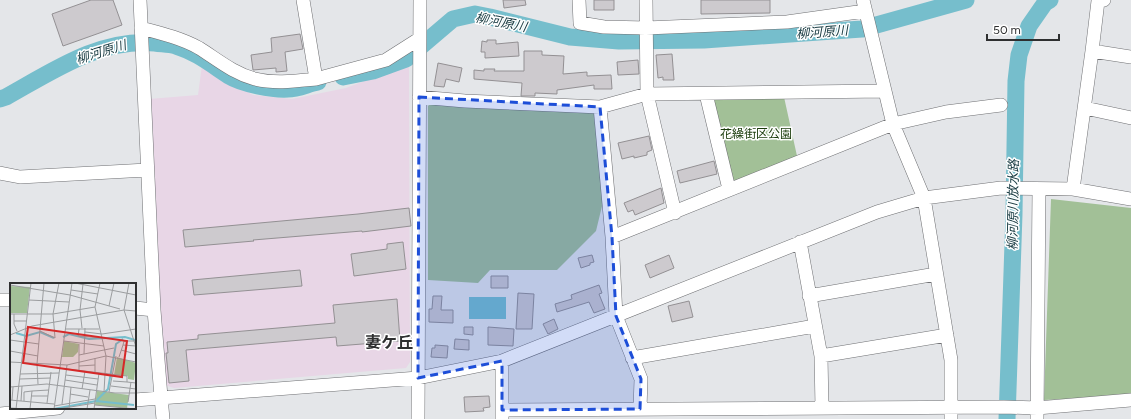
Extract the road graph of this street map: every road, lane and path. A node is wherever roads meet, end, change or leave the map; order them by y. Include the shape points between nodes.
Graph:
1 (140, 0) edge
2 (303, 0) edge
3 (420, 0) edge
4 (579, 0) edge
5 (646, 0) edge
6 (1104, 0) edge
7 (865, 9) edge
8 (646, 30) junction
9 (141, 32) junction
10 (419, 39) junction
11 (1092, 51) junction
12 (1131, 57) edge
13 (316, 79) junction
14 (885, 91) junction
15 (647, 94) junction
16 (706, 94) junction
17 (419, 97) junction
18 (1001, 105) dead end
19 (600, 107) junction
20 (1085, 108) junction
21 (1131, 118) edge
22 (893, 124) junction
23 (148, 170) junction
24 (0, 173) edge
25 (728, 189) junction
26 (1039, 189) junction
27 (1073, 189) junction
28 (924, 198) junction
29 (1131, 199) edge
30 (675, 212) junction
31 (612, 237) junction
32 (800, 242) junction
33 (936, 274) junction
34 (809, 296) junction
35 (136, 308) edge
36 (154, 310) junction
37 (616, 316) junction
38 (815, 326) junction
39 (947, 335) junction
40 (822, 356) junction
41 (632, 358) junction
42 (502, 361) junction
43 (418, 378) junction
44 (161, 397) junction
45 (136, 400) edge
46 (1131, 400) edge
47 (822, 408) junction
48 (48, 409) edge
49 (640, 409) junction
50 (1035, 412) edge
51 (870, 413) edge
52 (951, 413) edge
53 (0, 414) edge
54 (502, 414) edge
55 (706, 414) edge
56 (164, 419) edge
57 (418, 419) edge

1 - 9 street
2 - 13 street
3 - 10 street
4 - 8 street via 580,23
5 - 8 street
6 - 11 street via 1098,1
7 - 8 street via 787,22
7 - 14 street
8 - 15 street
9 - 13 street via 168,35 197,47 235,72 256,79 276,82
9 - 23 street
10 - 13 street via 386,60
10 - 17 street
11 - 12 street
11 - 20 street
14 - 16 street
14 - 22 street
15 - 16 street
15 - 19 street
15 - 30 street
16 - 25 street
17 - 19 street
17 - 43 street
18 - 22 street via 946,112
19 - 31 street
20 - 21 street
20 - 27 street
22 - 25 street
22 - 28 street
23 - 24 street via 20,177
23 - 36 street
25 - 30 street
26 - 27 street
26 - 28 street via 1001,188
26 - 50 street
27 - 29 street
28 - 32 street via 877,212
28 - 33 street
30 - 31 street
31 - 37 street
32 - 34 street
32 - 37 street
33 - 34 street
33 - 39 street
34 - 38 street
35 - 36 street
36 - 44 street
37 - 41 street
37 - 42 street
38 - 40 street
38 - 41 street
39 - 40 street
39 - 52 street via 952,360
40 - 47 street
41 - 49 street via 642,379
42 - 43 street
42 - 54 street
43 - 44 street
43 - 57 street
44 - 45 street
44 - 56 street
46 - 50 street
47 - 51 street
47 - 55 street
48 - 53 street
49 - 54 street
49 - 55 street
50 - 52 street via 1004,407
51 - 52 street

